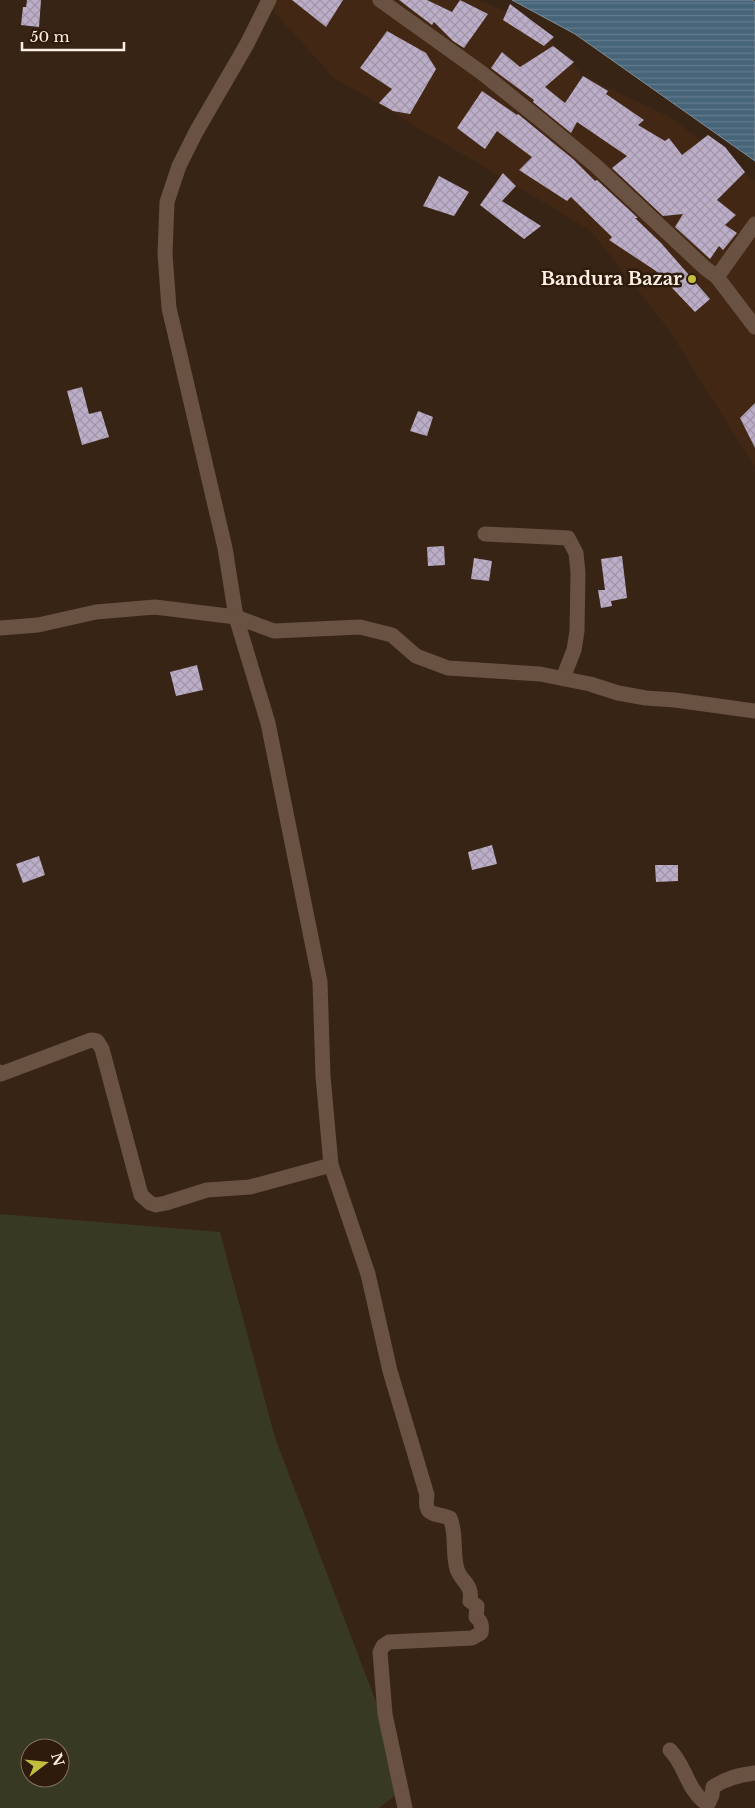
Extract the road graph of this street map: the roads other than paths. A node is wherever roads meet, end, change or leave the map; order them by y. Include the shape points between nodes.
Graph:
1 (268, 0) edge
2 (380, 0) edge
3 (755, 224) edge
4 (717, 277) junction
5 (755, 326) edge
6 (485, 534) dead end
7 (236, 617) junction
8 (0, 628) edge
9 (563, 678) junction
10 (755, 711) edge
11 (0, 1072) edge
12 (331, 1165) junction
13 (670, 1750) dead end
14 (755, 1774) edge
15 (404, 1808) edge

1 - 7 street via 247,44 196,132 179,166 167,202 165,254 169,308 225,548
2 - 4 street via 482,73 542,121
3 - 4 street
4 - 5 street
6 - 9 street via 568,538 576,553 578,572 577,631 574,650
7 - 8 street via 155,607 96,612 38,625
7 - 9 street via 274,631 360,627 392,635 416,656 448,668
7 - 12 street via 268,723 320,982 323,1076
9 - 10 street via 646,698
11 - 12 street via 2,1074 91,1040 97,1041 102,1049 141,1196 156,1205 207,1190 250,1187
12 - 15 street via 368,1274 390,1371 427,1495 425,1507 433,1514 450,1518 454,1560 459,1576 467,1583 470,1601 477,1606 476,1617 482,1626 481,1633 472,1638 389,1642 380,1652 385,1714
13 - 14 street via 678,1758 690,1788 703,1801 709,1802 713,1787 719,1783 734,1776

